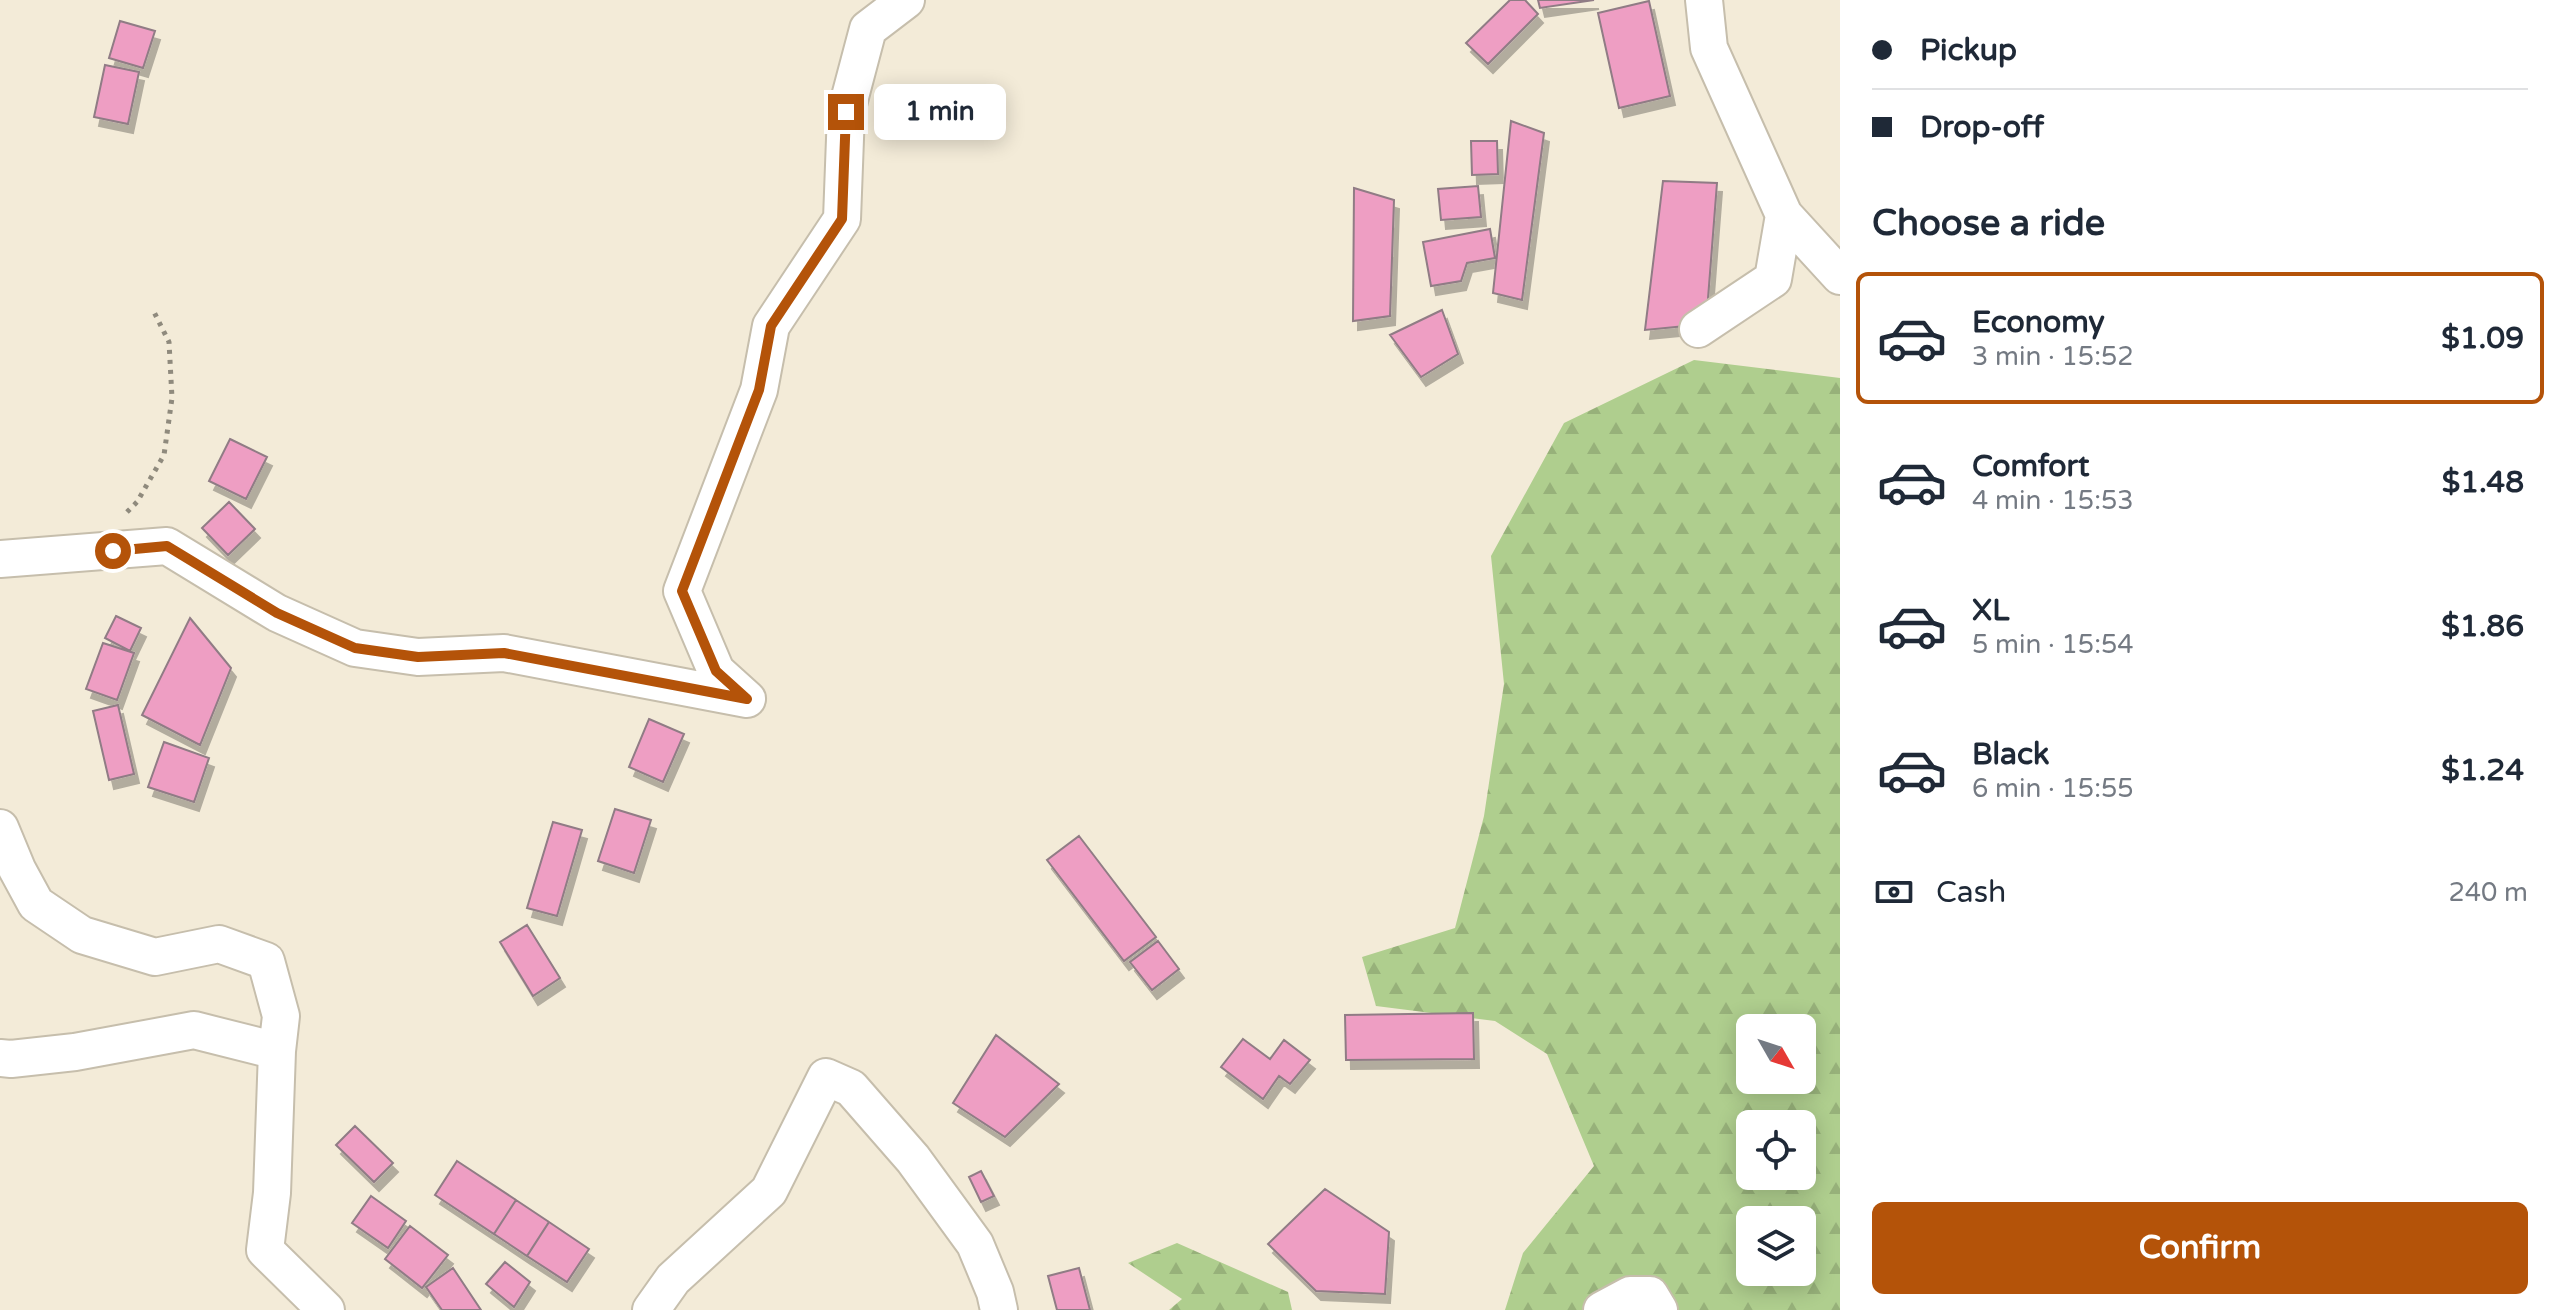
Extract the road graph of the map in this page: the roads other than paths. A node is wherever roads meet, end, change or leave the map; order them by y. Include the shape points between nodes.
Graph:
1 (906, 0) edge
2 (1704, 0) edge
3 (1784, 215) junction
4 (1840, 276) edge
5 (1698, 329) dead end
6 (0, 559) edge
7 (0, 828) edge
8 (277, 1051) junction
9 (0, 1058) edge
10 (326, 1310) edge
11 (651, 1310) edge
12 (999, 1310) edge
13 (1602, 1310) edge
14 (1659, 1310) edge

1 - 6 street via 868,29 846,112 842,219 771,326 759,390 682,591 716,671 747,699 504,653 418,657 355,648 277,613 167,546
2 - 3 street via 1709,48
3 - 4 street
3 - 5 street via 1773,279
7 - 8 street via 36,904 82,935 155,957 219,944 266,961 281,1016
8 - 9 street via 194,1030 75,1052
8 - 10 street via 265,1250
11 - 12 street via 673,1279 769,1191 826,1077 851,1088 913,1159 975,1244
13 - 14 street via 1630,1295 1650,1295

